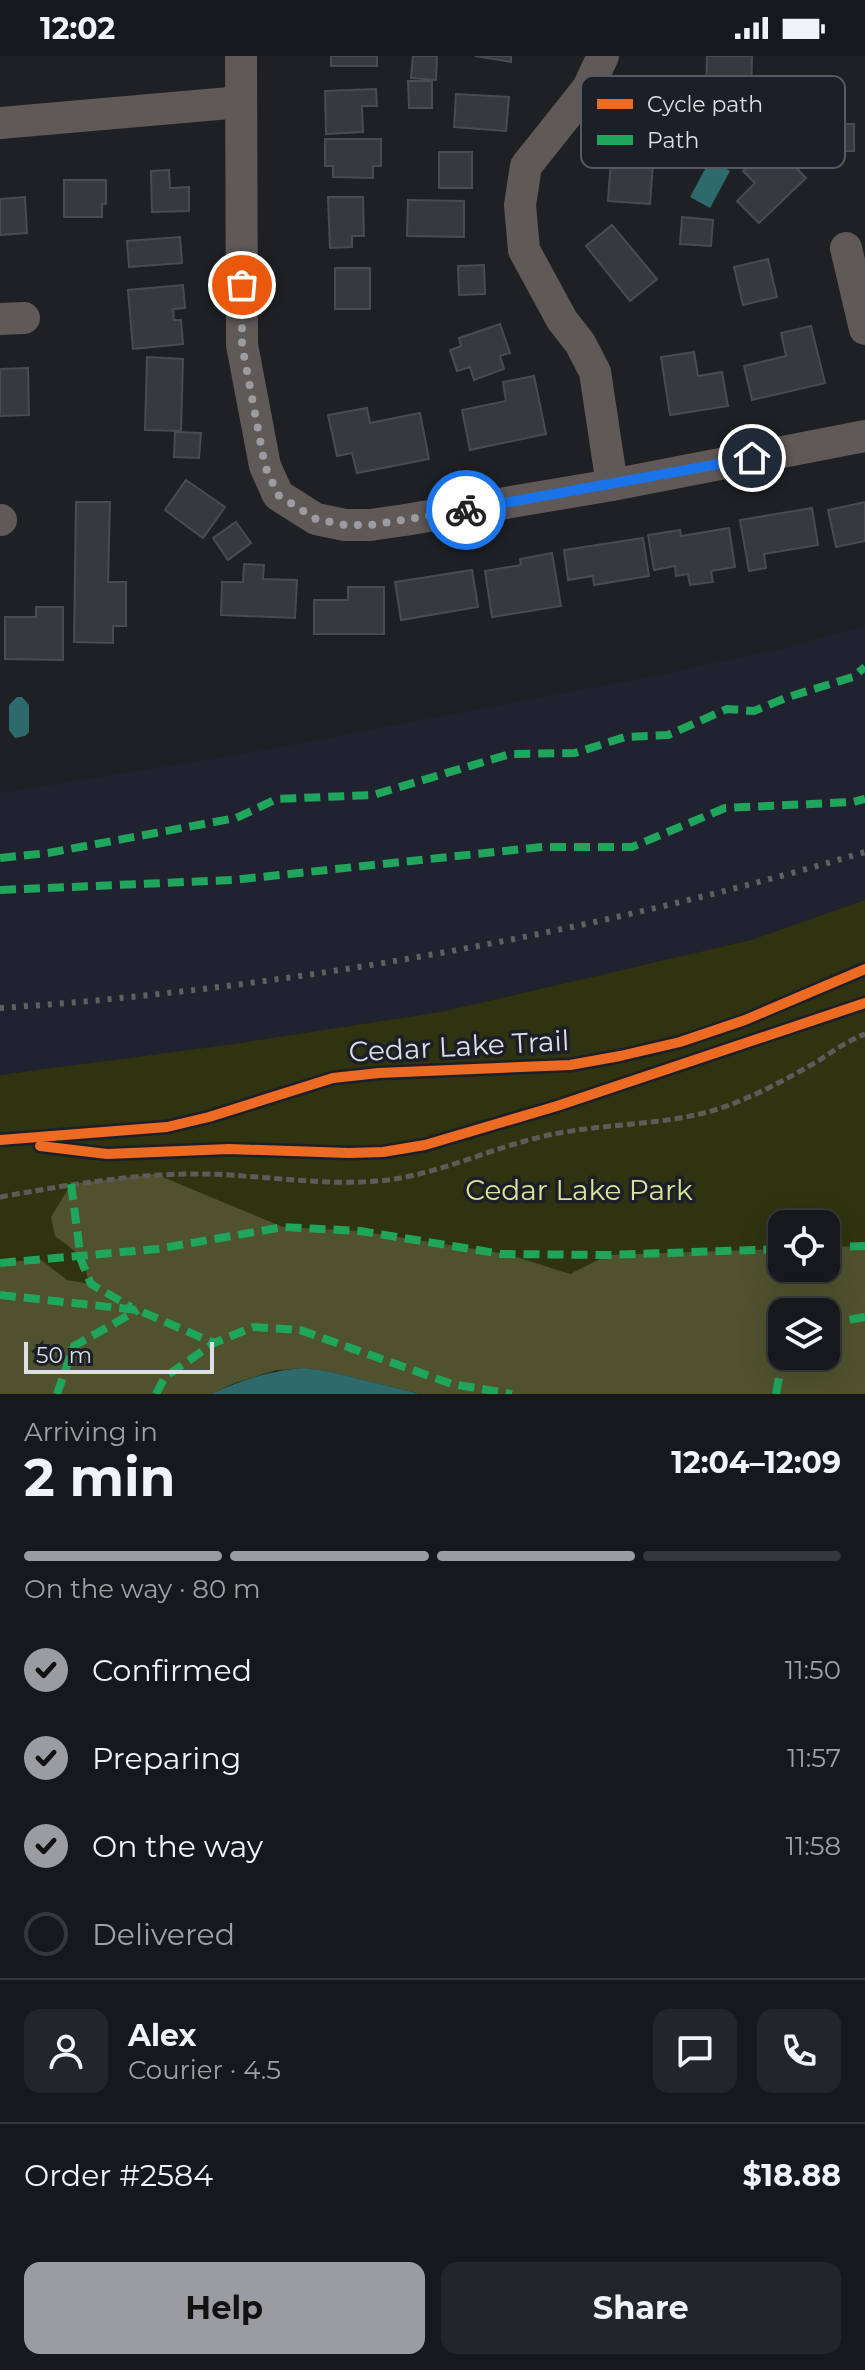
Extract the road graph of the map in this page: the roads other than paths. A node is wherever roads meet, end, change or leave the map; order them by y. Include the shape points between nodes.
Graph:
1 (241, 56) edge
2 (603, 56) edge
3 (594, 76) edge
4 (581, 97) edge
5 (241, 102) junction
6 (0, 123) edge
7 (846, 248) dead end
8 (865, 329) edge
9 (865, 436) edge
10 (612, 485) junction

1 - 5 street
2 - 3 street
4 - 10 street via 526,166 520,205 524,250 595,372
5 - 6 street
5 - 10 street via 242,345 265,466 278,495 316,519 370,525
7 - 8 street
9 - 10 street

